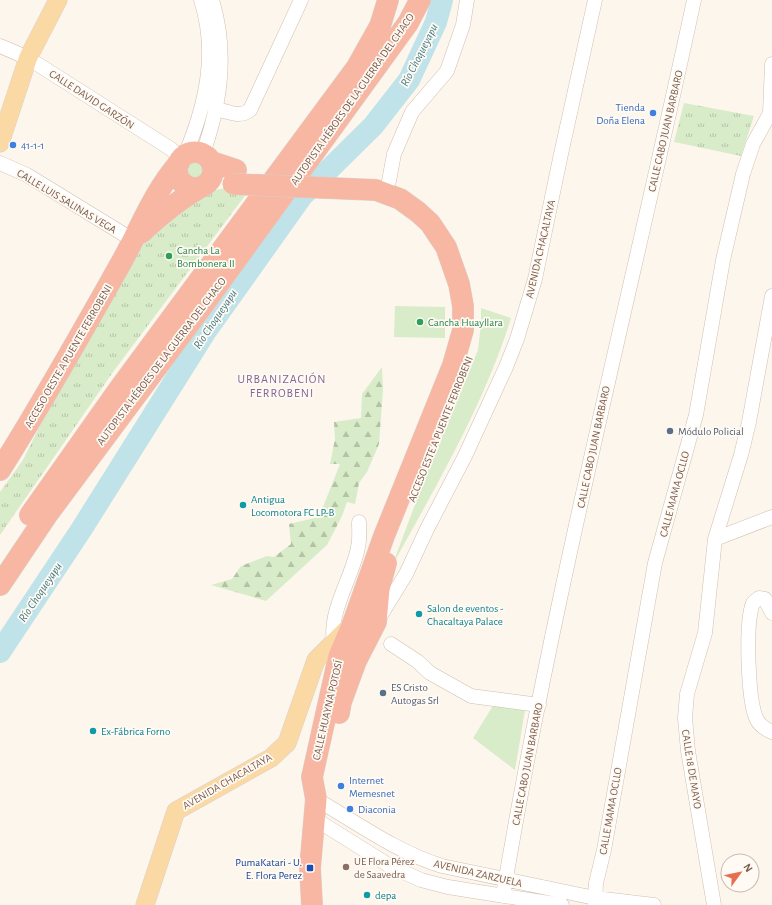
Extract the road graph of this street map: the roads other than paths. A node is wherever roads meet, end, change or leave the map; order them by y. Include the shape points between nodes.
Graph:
1 (58, 0) edge
2 (201, 0) edge
3 (212, 0) edge
4 (302, 0) edge
5 (388, 0) edge
6 (420, 0) edge
7 (467, 0) edge
8 (595, 0) edge
9 (694, 0) edge
10 (0, 46) edge
11 (28, 58) junction
12 (772, 64) edge
13 (217, 108) junction
14 (0, 143) edge
15 (192, 159) junction
16 (0, 163) edge
17 (235, 177) junction
18 (381, 183) junction
19 (204, 186) junction
20 (133, 240) junction
21 (772, 296) edge
22 (0, 470) edge
23 (772, 516) edge
24 (359, 522) dead end
25 (427, 529) junction
26 (715, 538) junction
27 (0, 559) edge
28 (0, 585) edge
29 (379, 589) junction
30 (772, 613) edge
31 (376, 622) junction
32 (352, 623) junction
33 (391, 644) dead end
34 (343, 653) junction
35 (539, 705) junction
36 (772, 732) edge
37 (316, 799) junction
38 (315, 819) junction
39 (505, 881) junction
40 (503, 896) junction
41 (595, 901) edge
42 (146, 905) edge
43 (312, 905) edge
44 (562, 905) edge
45 (654, 905) edge
46 (714, 905) edge

1 - 11 main road
2 - 15 street via 208,36 209,77
3 - 13 street via 222,53
4 - 13 street via 250,110 237,115
5 - 27 highway, AUTOPISTA HÉROES DE LA GUERRA DEL CHACO via 380,26 357,67 119,389
6 - 28 highway, AUTOPISTA HÉROES DE LA GUERRA DEL CHACO via 408,23 47,515
7 - 18 street via 463,25 447,71 412,112
8 - 25 street, AVENIDA CHACALTAYA via 535,279 517,339 465,456
9 - 35 street, CALLE CABO JUAN BARBARO via 674,98 569,550
10 - 11 street, CALLE DAVID GARZÓN
11 - 14 main road
11 - 15 street, CALLE DAVID GARZÓN via 171,150
12 - 41 street, CALLE MAMA OCLLO via 770,113 753,144 743,174 723,260 688,457 655,563
13 - 15 street
15 - 17 highway
15 - 19 highway via 213,174
15 - 19 highway via 178,175 192,188
15 - 20 highway, ACCESO OESTE A PUENTE FERROBENI via 152,200
16 - 20 street, CALLE LUIS SALINAS VEGA via 27,174
17 - 18 highway, bridge
17 - 19 highway
18 - 29 highway, ACCESO ESTE A PUENTE FERROBENI via 411,192 435,210 452,235 466,266 474,301 475,326 465,372 423,468
18 - 32 highway, ACCESO ESTE A PUENTE FERROBENI via 430,223 446,247 459,284 463,306 463,330 453,365
19 - 20 highway, ACCESO OESTE A PUENTE FERROBENI via 184,196
20 - 22 highway, ACCESO OESTE A PUENTE FERROBENI via 31,421
21 - 26 street, CALLE 18 DE MAYO via 749,422
23 - 26 street
24 - 34 street via 359,546 333,622
25 - 29 street, AVENIDA CHACALTAYA
25 - 31 street, AVENIDA CHACALTAYA via 406,574
26 - 46 street, CALLE 18 DE MAYO via 704,633 687,694 685,718 688,751
29 - 31 highway, ACCESO ESTE A PUENTE FERROBENI
29 - 32 main road, AVENIDA CHACALTAYA
30 - 36 street via 765,599 760,598 753,604 749,676 756,719 761,726
31 - 34 highway, CALLE HUAYNA POTOSÍ
32 - 34 highway, CALLE HUAYNA POTOSÍ
33 - 35 street via 430,673 471,696
34 - 37 highway, CALLE HUAYNA POTOSÍ via 341,702 326,777
34 - 42 main road, AVENIDA CHACALTAYA via 316,660 287,743 271,758 176,811
35 - 39 street, CALLE CABO JUAN BARBARO
37 - 38 highway, CALLE HUAYNA POTOSÍ
37 - 39 street, AVENIDA ZARZUELA via 420,859
38 - 40 street, AVENIDA ZARZUELA via 404,873 448,887
38 - 43 highway, CALLE HUAYNA POTOSÍ via 310,868
39 - 40 street, CALLE CABO JUAN BARBARO
39 - 41 street, AVENIDA ZARZUELA
40 - 44 street, AVENIDA ZARZUELA
41 - 45 street, AVENIDA ZARZUELA

